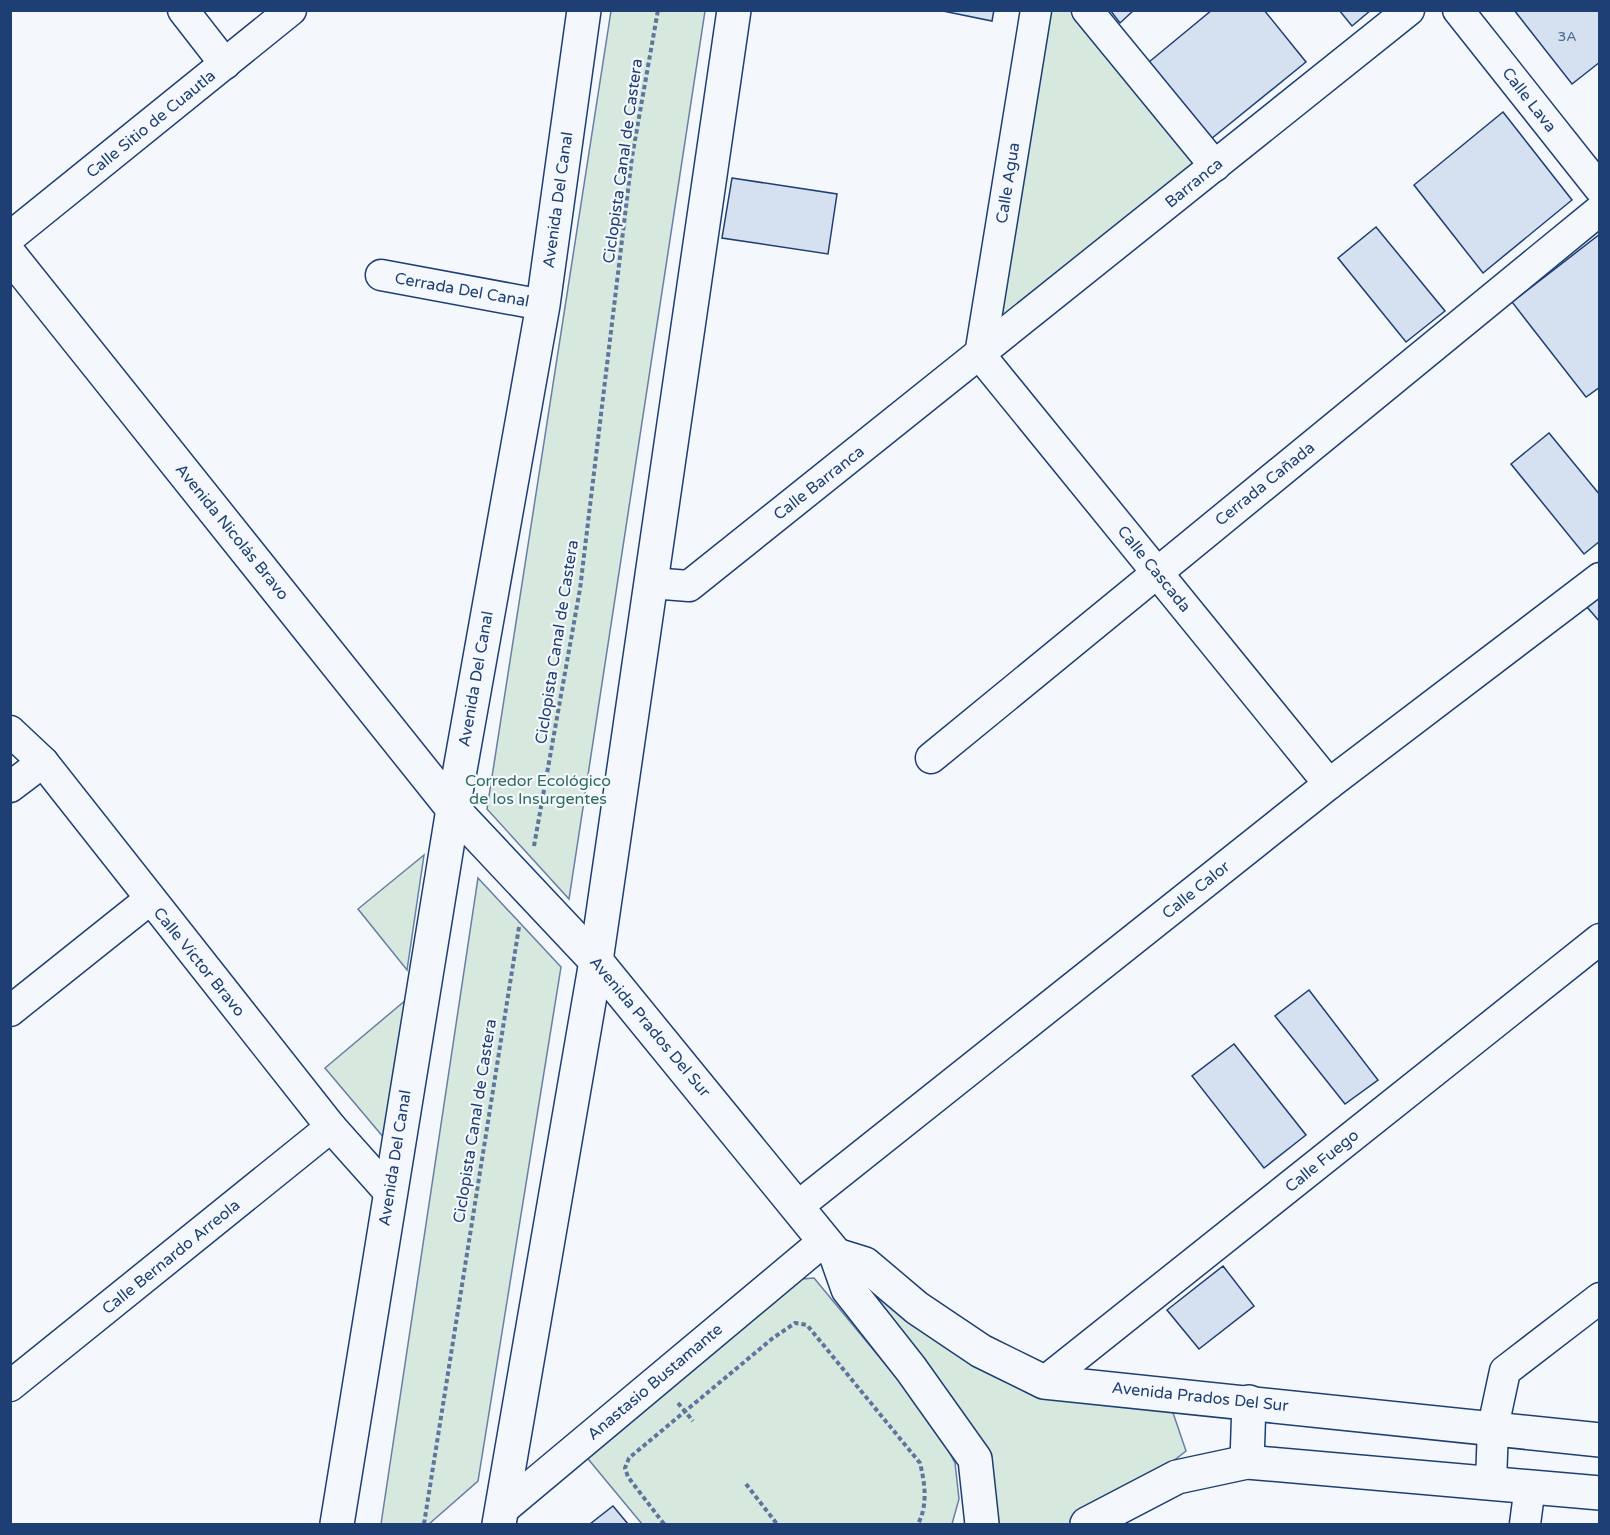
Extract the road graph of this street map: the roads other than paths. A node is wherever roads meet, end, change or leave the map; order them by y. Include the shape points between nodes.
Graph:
1 (183, 10) edge
2 (291, 10) edge
3 (584, 10) edge
4 (734, 10) edge
5 (1036, 10) edge
6 (1087, 10) edge
7 (1409, 10) edge
8 (1458, 10) edge
9 (225, 64) junction
10 (1589, 156) edge
11 (1215, 166) junction
12 (1599, 189) edge
13 (1599, 210) edge
14 (10, 237) edge
15 (10, 255) edge
16 (381, 275) dead end
17 (543, 305) junction
18 (980, 355) junction
19 (1157, 573) junction
20 (1599, 578) edge
21 (651, 583) junction
22 (10, 731) edge
23 (931, 758) dead end
24 (43, 762) junction
25 (1329, 784) junction
26 (10, 788) edge
27 (453, 809) junction
28 (149, 900) junction
29 (1599, 939) edge
30 (596, 961) junction
31 (10, 1011) edge
32 (331, 1127) junction
33 (389, 1192) junction
34 (798, 1207) junction
35 (831, 1247) junction
36 (1599, 1298) edge
37 (1044, 1382) junction
38 (10, 1386) edge
39 (1249, 1402) junction
40 (1493, 1427) junction
41 (1599, 1440) edge
42 (1247, 1461) junction
43 (1491, 1482) junction
44 (1530, 1486) junction
45 (1599, 1493) edge
46 (495, 1520) edge
47 (335, 1522) edge
48 (982, 1524) edge
49 (1087, 1524) edge
50 (1525, 1524) edge

1 - 9 street
2 - 9 street, Calle Sitio de Cuautla
3 - 17 main road, Avenida Del Canal
4 - 21 main road
5 - 18 street, Calle Agua
6 - 11 street
7 - 11 street, Barranca
8 - 10 street, Calle Lava
9 - 14 street, Calle Sitio de Cuautla
10 - 12 street, Calle Lava
11 - 18 street, Barranca
13 - 19 street, Cerrada Cañada
15 - 27 main road, Avenida Nicolás Bravo
16 - 17 street, Cerrada Del Canal
17 - 27 main road, Avenida Del Canal
18 - 19 street, Calle Cascada
18 - 21 street, Calle Barranca via 689,586
19 - 23 street, Cerrada Cañada
19 - 25 street, Calle Cascada
20 - 25 street, Calle Calor
21 - 30 main road
22 - 24 street, Calle Víctor Bravo
24 - 26 street
24 - 28 street, Calle Víctor Bravo
25 - 34 street, Calle Calor
27 - 30 main road, Avenida Prados Del Sur
27 - 33 main road, Avenida Del Canal
28 - 31 street
28 - 32 street, Calle Víctor Bravo
29 - 37 street, Calle Fuego
30 - 34 main road, Avenida Prados Del Sur
30 - 46 main road
32 - 33 street, Calle Víctor Bravo
32 - 38 street, Calle Bernardo Arreola
33 - 47 main road, Avenida Del Canal
34 - 35 main road, Avenida Prados Del Sur
35 - 37 main road, Avenida Prados Del Sur via 865,1264 917,1308 981,1351
35 - 46 street, Anastasio Bustamante
35 - 48 main road, Avenida Prados Del Sur via 848,1289 975,1459
36 - 40 street via 1505,1371
37 - 39 main road, Avenida Prados Del Sur
39 - 40 main road, Avenida Prados Del Sur
39 - 42 main road
40 - 41 main road, Avenida Prados Del Sur
40 - 43 street
42 - 43 main road
42 - 49 main road via 1177,1477
43 - 44 main road
44 - 45 main road
44 - 50 street

